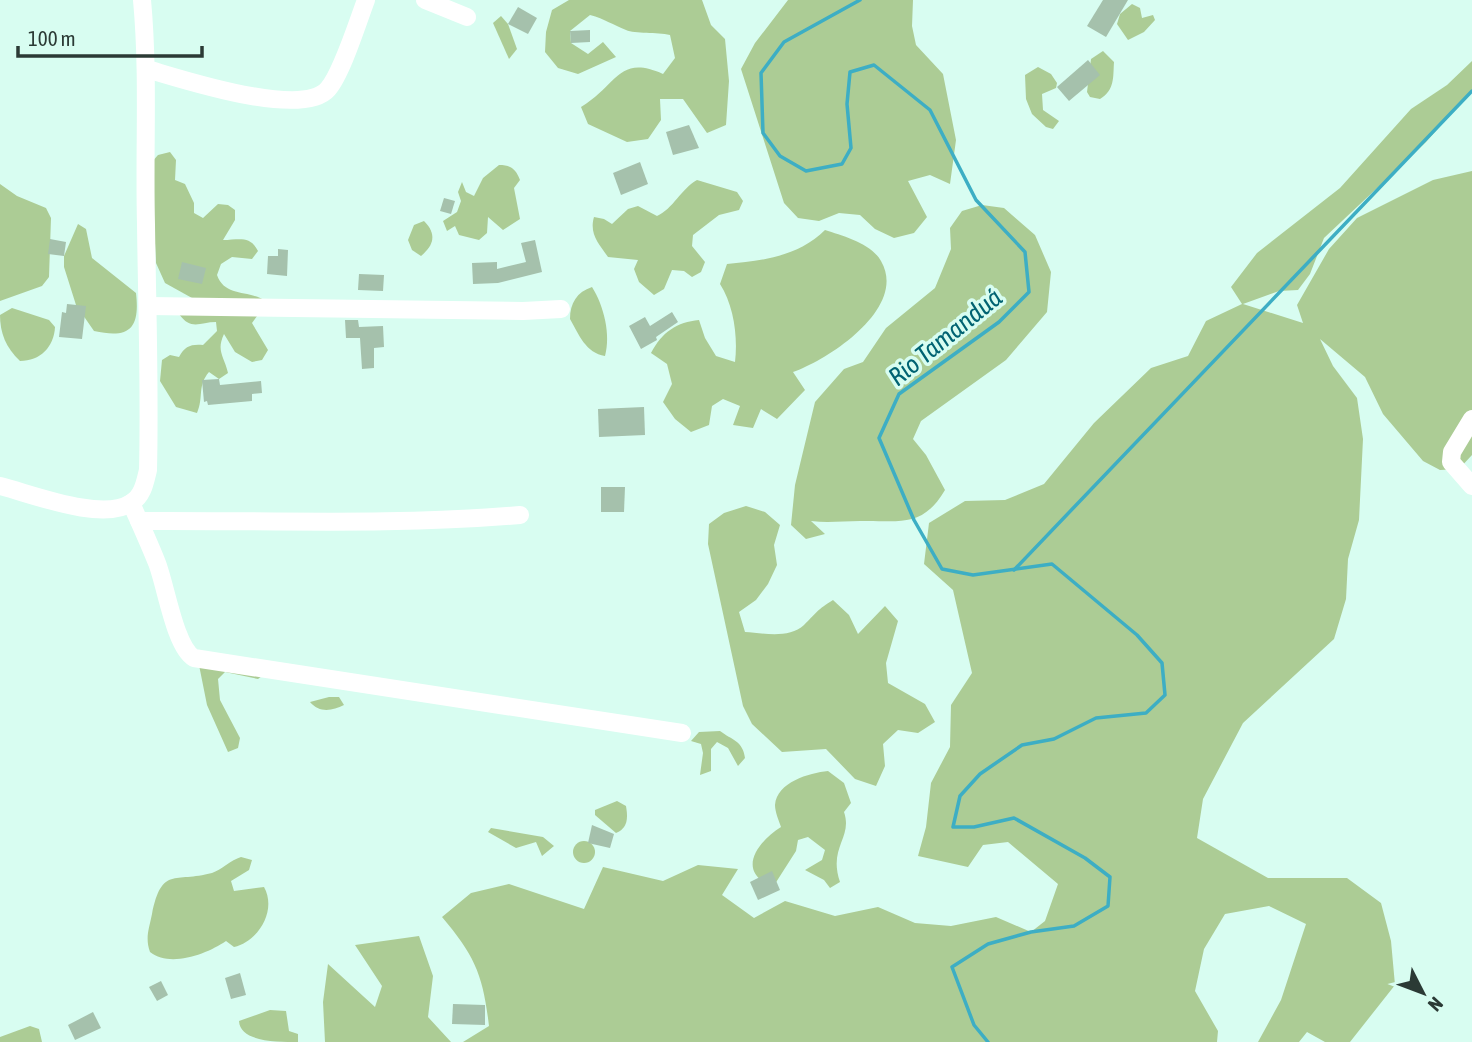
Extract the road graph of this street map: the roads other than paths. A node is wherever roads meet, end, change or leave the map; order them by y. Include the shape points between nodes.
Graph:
1 (142, 0) edge
2 (366, 0) edge
3 (425, 0) edge
4 (467, 17) dead end
5 (147, 69) junction
6 (149, 306) junction
7 (561, 309) dead end
8 (1472, 419) edge
9 (1466, 480) edge
10 (0, 486) edge
11 (131, 503) junction
12 (520, 514) dead end
13 (139, 521) junction
14 (682, 733) dead end

1 - 5 street
2 - 5 street via 329,88 310,100 260,96
3 - 4 street
5 - 6 street
6 - 7 street
6 - 11 street via 148,470 145,485
8 - 9 street via 1451,462
10 - 11 street via 105,511
11 - 13 street
12 - 13 street via 293,523
13 - 14 street via 182,642 194,658

